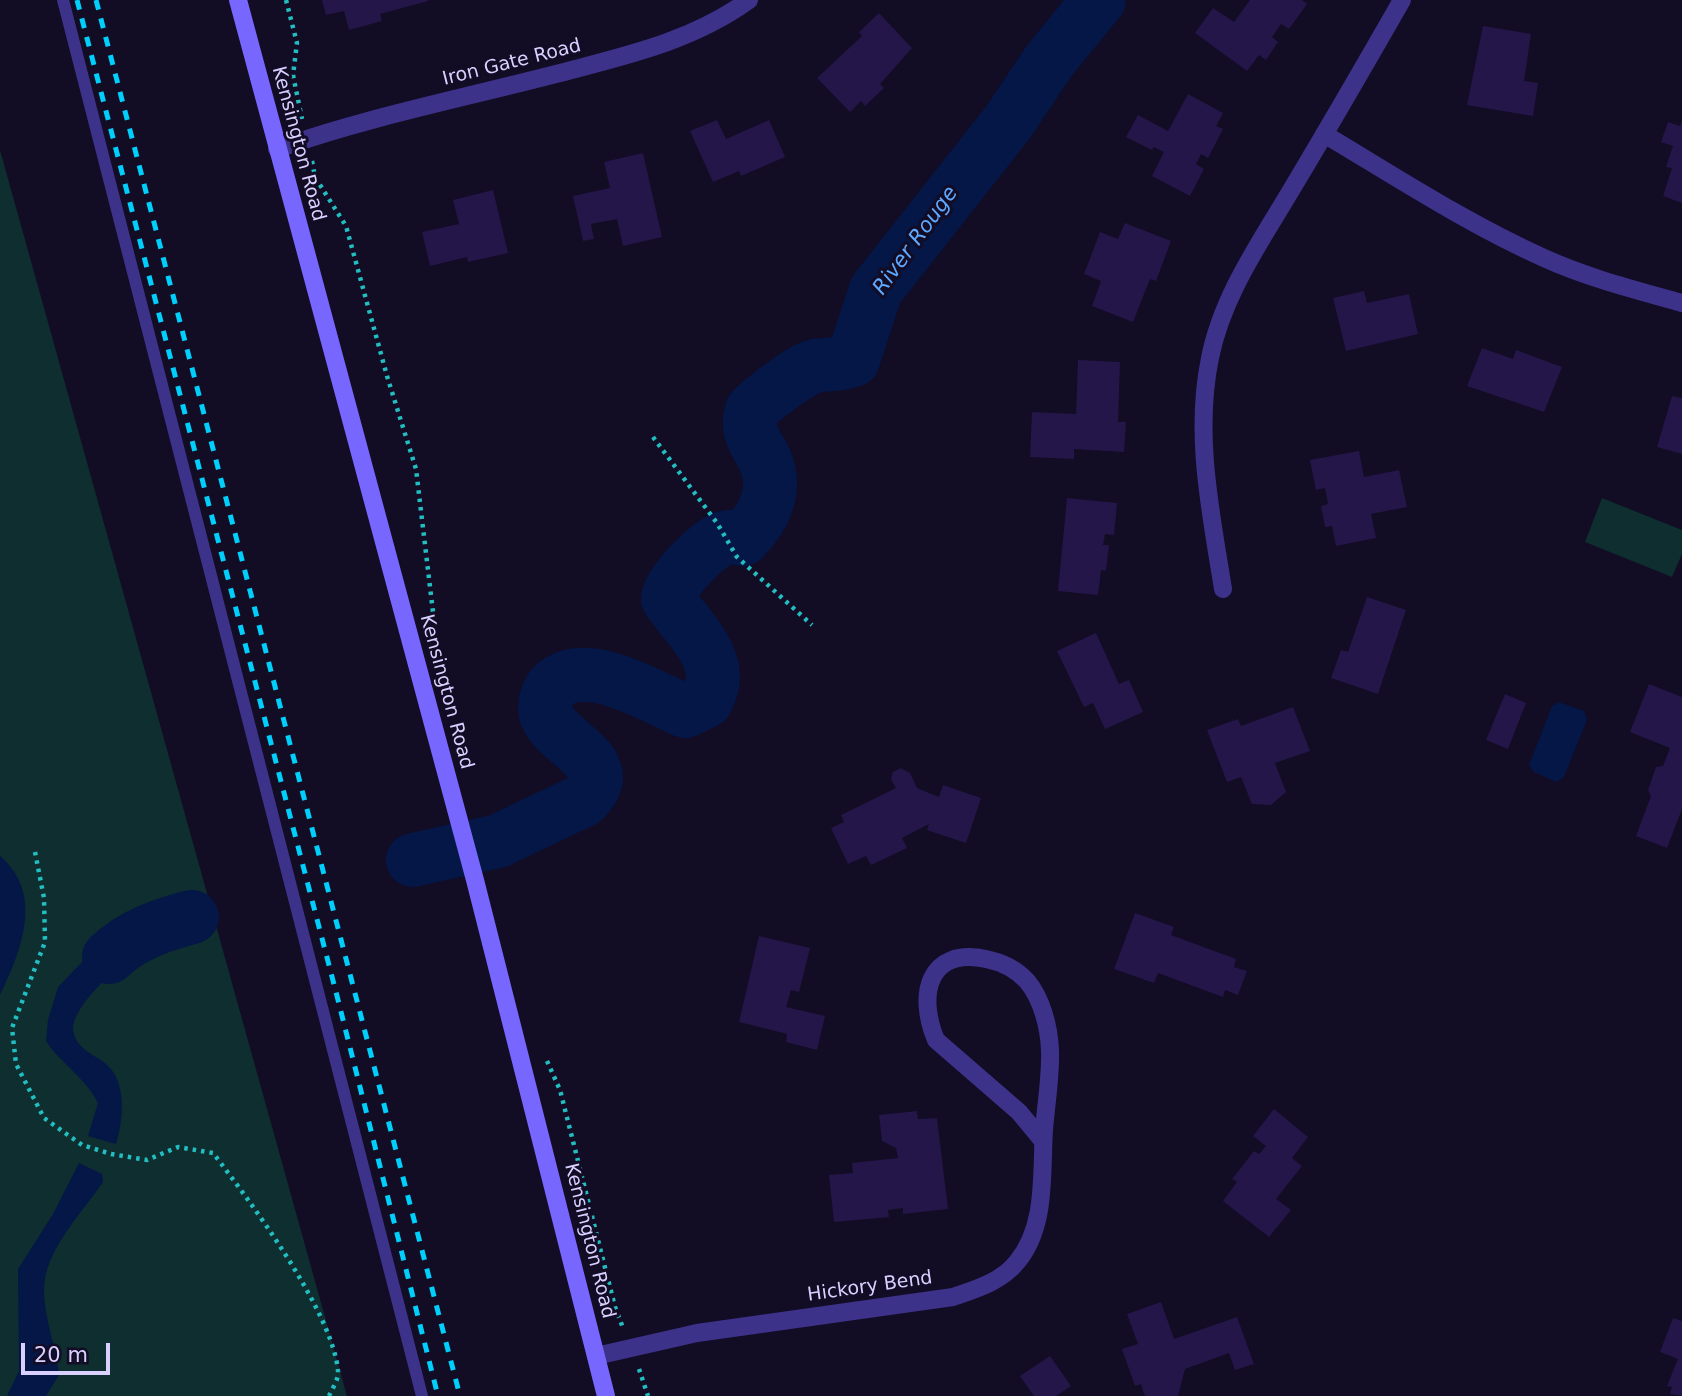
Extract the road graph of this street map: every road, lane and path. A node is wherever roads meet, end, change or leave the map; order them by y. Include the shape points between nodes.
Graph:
1 (63, 0) edge
2 (238, 0) edge
3 (286, 0) edge
4 (749, 0) edge
5 (1402, 0) edge
6 (299, 106) dead end
7 (1324, 134) junction
8 (277, 149) junction
9 (315, 177) dead end
10 (1682, 303) edge
11 (653, 437) dead end
12 (1223, 589) dead end
13 (812, 625) dead end
14 (437, 639) dead end
15 (35, 852) dead end
16 (546, 1057) dead end
17 (1043, 1141) junction
18 (615, 1307) dead end
19 (596, 1356) junction
20 (642, 1376) dead end
21 (329, 1396) edge
22 (422, 1396) edge
23 (606, 1396) edge
24 (648, 1396) edge

1 - 22 lane
2 - 8 street, Kensington Road
3 - 6 path via 298,43 293,75
4 - 8 street, Iron Gate Road via 710,26 645,50
5 - 7 street
7 - 10 street via 1546,259
7 - 12 street via 1229,299 1210,357 1204,452
8 - 19 street, Kensington Road via 475,880
9 - 14 path via 346,226 416,469
11 - 13 path via 737,557
15 - 21 path via 44,898 45,942 12,1028 16,1064 37,1106 44,1118 82,1145 111,1154 147,1160 178,1147 213,1153 275,1238 327,1335 339,1373
16 - 18 path via 560,1090
17 - 17 street, Hickory Bend via 1050,1049 1041,1002 1025,979 1001,962 967,955 949,960 938,967 929,984 929,1023 936,1040 1019,1112
17 - 19 street, Hickory Bend via 1038,1219 1018,1262 992,1283 953,1297 697,1333
19 - 23 street, Kensington Road
20 - 24 path

